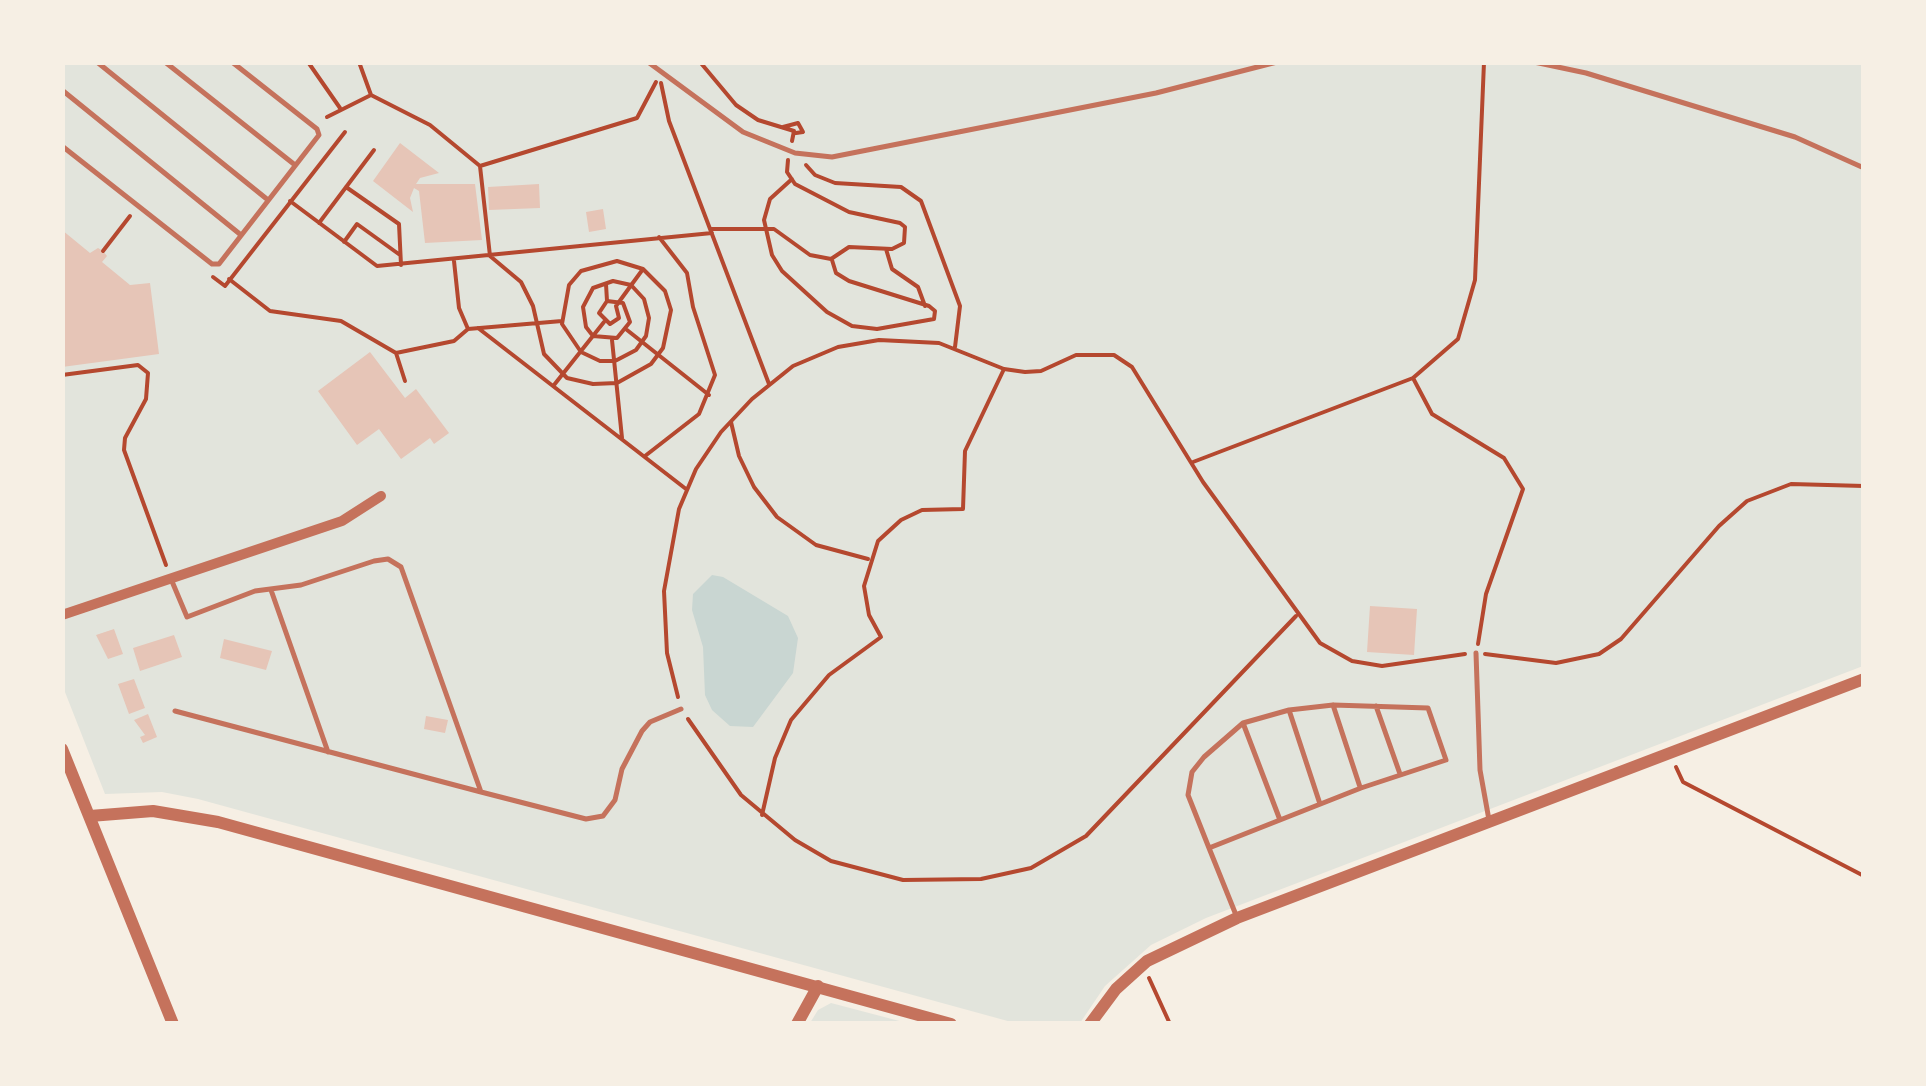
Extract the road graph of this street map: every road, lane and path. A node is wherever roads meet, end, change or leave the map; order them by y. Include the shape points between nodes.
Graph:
1 (97, 62) edge
2 (165, 62) edge
3 (232, 62) edge
4 (308, 62) edge
5 (359, 62) edge
6 (648, 62) edge
7 (700, 62) edge
8 (1277, 62) edge
9 (1484, 62) edge
10 (1534, 62) edge
11 (660, 72) junction
12 (62, 90) edge
13 (372, 95) junction
14 (340, 108) junction
15 (327, 117) dead end
16 (783, 127) junction
17 (794, 131) junction
18 (345, 132) dead end
19 (62, 146) edge
20 (374, 150) dead end
21 (793, 152) junction
22 (295, 165) junction
23 (480, 166) junction
24 (1864, 168) edge
25 (792, 179) junction
26 (346, 187) junction
27 (268, 200) junction
28 (290, 202) junction
29 (130, 216) dead end
30 (319, 223) junction
31 (764, 227) junction
32 (712, 231) junction
33 (242, 234) junction
34 (659, 237) junction
35 (344, 242) junction
36 (886, 249) junction
37 (102, 252) dead end
38 (401, 256) junction
39 (490, 256) junction
40 (831, 259) junction
41 (454, 260) junction
42 (402, 264) junction
43 (643, 269) junction
44 (606, 282) junction
45 (631, 286) junction
46 (607, 301) junction
47 (620, 301) junction
48 (924, 306) junction
49 (599, 314) junction
50 (583, 317) junction
51 (562, 320) junction
52 (604, 322) junction
53 (537, 323) junction
54 (857, 327) junction
55 (478, 328) junction
56 (468, 329) junction
57 (626, 330) junction
58 (593, 336) junction
59 (612, 340) junction
60 (860, 341) junction
61 (643, 342) junction
62 (955, 347) junction
63 (581, 352) junction
64 (396, 353) junction
65 (659, 355) junction
66 (614, 361) junction
67 (1004, 369) junction
68 (62, 375) edge
69 (562, 375) junction
70 (1413, 378) junction
71 (405, 381) dead end
72 (617, 383) junction
73 (769, 384) junction
74 (554, 386) junction
75 (710, 395) junction
76 (731, 422) junction
77 (622, 438) junction
78 (645, 456) junction
79 (1193, 462) junction
80 (1864, 486) edge
81 (686, 489) junction
82 (380, 496) dead end
83 (870, 560) junction
84 (171, 578) junction
85 (271, 590) junction
86 (62, 615) edge
87 (1296, 616) junction
88 (1476, 653) junction
89 (1864, 678) edge
90 (1332, 704) junction
91 (1376, 706) junction
92 (682, 709) junction
93 (1289, 710) junction
94 (175, 712) dead end
95 (1243, 722) junction
96 (62, 748) edge
97 (328, 752) junction
98 (1670, 753) junction
99 (1400, 774) junction
100 (1361, 788) junction
101 (481, 792) junction
102 (1320, 804) junction
103 (762, 814) junction
104 (90, 816) junction
105 (1280, 820) junction
106 (1490, 822) junction
107 (1209, 848) junction
108 (1864, 876) edge
109 (1238, 918) junction
110 (1143, 965) junction
111 (818, 986) junction
112 (935, 1021) edge
113 (173, 1024) edge
114 (796, 1024) edge
115 (951, 1024) edge
116 (1090, 1024) edge
117 (1170, 1024) edge

1 - 27 lane
2 - 22 lane
3 - 22 lane via 317,129
4 - 14 path
5 - 13 path
6 - 11 lane
7 - 16 path via 736,105
8 - 21 lane via 880,151 832,157
9 - 70 path via 1472,299 1458,339
10 - 24 lane via 1796,138
11 - 21 lane via 728,124
11 - 23 path via 637,118
11 - 32 path via 669,121
12 - 33 lane
13 - 14 path
13 - 23 path via 430,124
14 - 15 path
16 - 17 path
16 - 17 path via 798,122 801,133
17 - 21 path
18 - 28 path
19 - 33 lane via 212,264
20 - 26 path
21 - 25 path via 787,172
21 - 62 path via 815,175 835,183 901,187 922,201 960,306
22 - 27 lane
23 - 39 path
25 - 31 path via 770,199
25 - 36 path via 836,208 900,223 904,242
26 - 30 path
26 - 38 path via 399,224
27 - 33 lane
28 - 30 path
28 - 64 path via 229,279 270,311 342,321
29 - 37 path
30 - 35 path
31 - 32 path
31 - 40 path via 810,255
31 - 54 path via 782,271 827,312
32 - 34 path
32 - 73 path
34 - 39 path
34 - 75 path via 688,273 715,375
35 - 38 path via 357,224
35 - 42 path via 377,266
36 - 40 path via 849,247
36 - 48 path via 892,269 918,287
38 - 42 path
39 - 41 path
39 - 53 path via 522,282
40 - 48 path via 836,274 849,281
41 - 42 path
41 - 56 path
43 - 45 path
43 - 51 path via 617,261 581,271 569,285
43 - 65 path via 665,291 671,310
44 - 45 path
44 - 46 path
44 - 50 path via 586,296
45 - 47 path
45 - 61 path via 648,306
46 - 47 path
46 - 49 path
47 - 52 path via 616,321
47 - 57 path via 630,315
48 - 54 path via 935,310 930,322
49 - 50 path
49 - 52 path
50 - 58 path
51 - 53 path
51 - 63 path
52 - 58 path
53 - 55 path
53 - 69 path via 544,354
54 - 60 path
55 - 56 path
55 - 74 path
56 - 64 path via 454,341
57 - 59 path
57 - 61 path
58 - 59 path
58 - 63 path
59 - 66 path
60 - 62 path
60 - 73 path via 793,366
61 - 65 path
61 - 66 path
62 - 67 path
63 - 66 path
63 - 69 path
64 - 71 path
65 - 72 path
65 - 75 path
66 - 72 path
67 - 79 path via 1033,373 1076,355 1114,355 1132,368
67 - 83 path via 965,451 962,509 910,514 884,535
68 - 84 path via 138,365 148,372 146,399 124,450
69 - 72 path
69 - 74 path
70 - 79 path
70 - 88 path via 1432,414 1504,458 1523,488 1486,594
72 - 77 path
73 - 76 path
74 - 77 path
75 - 78 path via 700,414
76 - 81 path
76 - 83 path via 754,487 777,517 816,545
77 - 78 path
78 - 81 path
79 - 87 path
80 - 88 path via 1791,484 1747,501 1621,638 1590,658 1556,663
81 - 92 path via 663,610
82 - 84 street via 342,521
83 - 103 path via 865,598 881,638 829,674 791,720
84 - 85 lane via 187,617
84 - 86 street
85 - 97 lane
85 - 101 lane via 374,561 401,566
87 - 88 path via 1320,643 1352,661 1382,666
87 - 103 path via 1086,836 1030,868 982,879 904,880 831,861
88 - 106 lane via 1480,770
89 - 98 street
90 - 91 lane
90 - 93 lane
90 - 100 lane
91 - 99 lane
91 - 99 lane via 1428,708 1446,760
92 - 101 lane via 642,731 603,816 586,819
92 - 103 path via 722,773
93 - 95 lane
93 - 102 lane
94 - 97 lane
95 - 105 lane
95 - 107 lane via 1204,757 1188,783
96 - 104 street
97 - 101 lane
98 - 106 street
98 - 108 path via 1683,782
99 - 100 lane
100 - 102 lane
102 - 105 lane
104 - 111 street via 153,811 218,822
104 - 113 street
105 - 107 lane
106 - 109 street
107 - 109 lane
109 - 110 street
110 - 116 street
110 - 117 path
111 - 112 street
111 - 114 street
112 - 115 street

